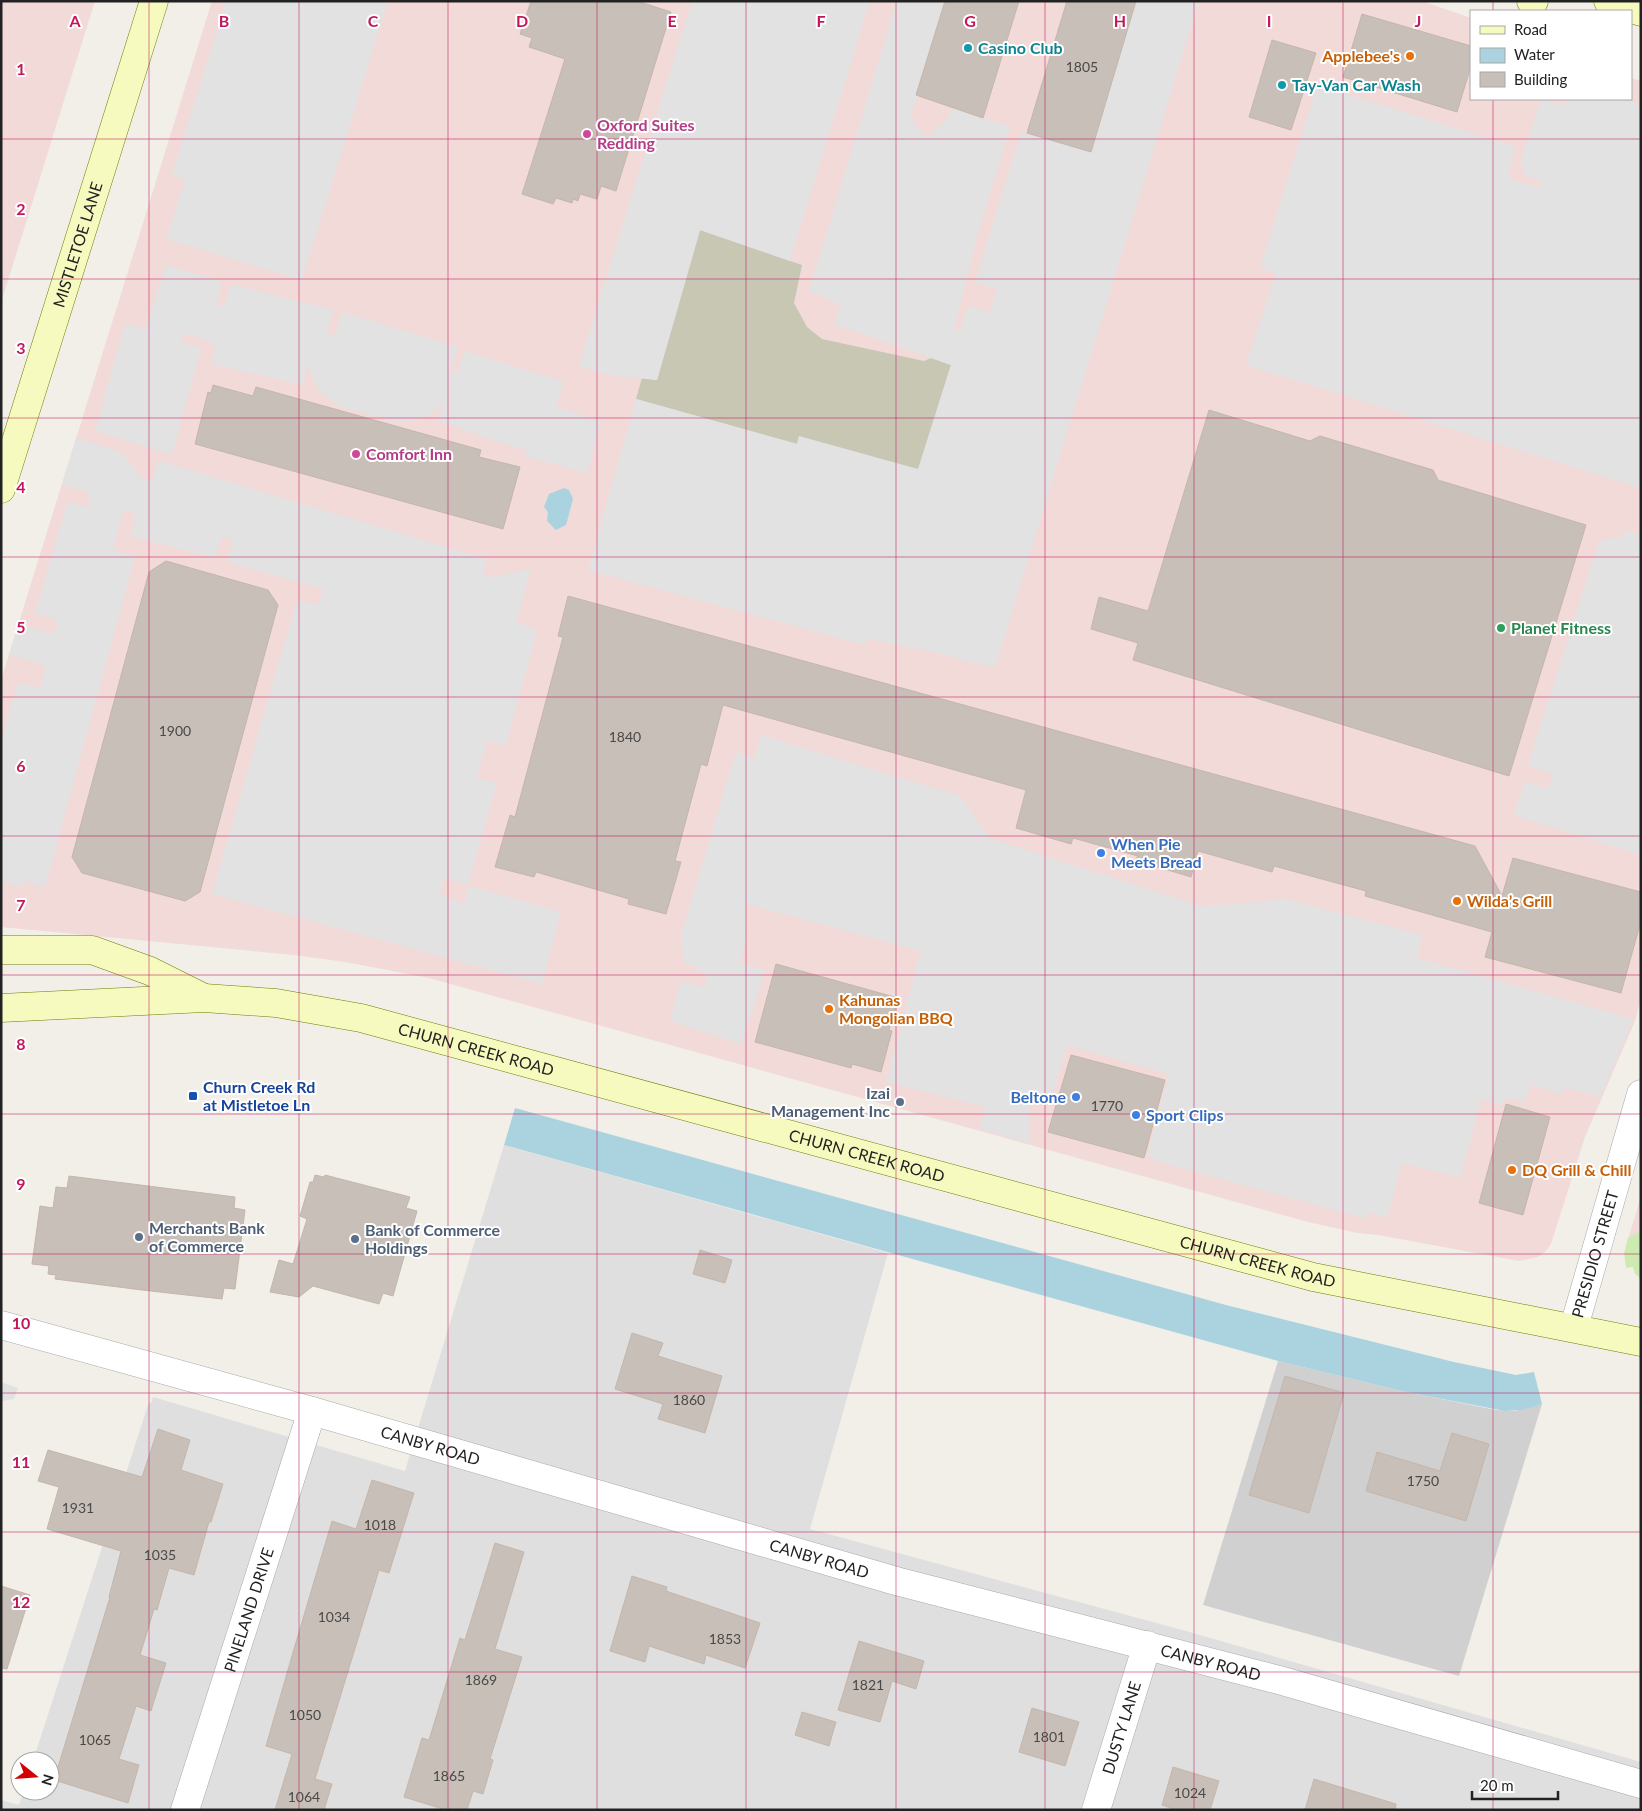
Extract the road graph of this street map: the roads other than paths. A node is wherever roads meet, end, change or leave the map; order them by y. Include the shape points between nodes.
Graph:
1 (154, 1) edge
2 (1608, 1) edge
3 (1641, 12) edge
4 (8, 449) edge
5 (1, 489) edge
6 (1, 950) edge
7 (204, 998) junction
8 (1, 1008) edge
9 (1641, 1094) edge
10 (1, 1325) edge
11 (1574, 1328) junction
12 (1641, 1342) edge
13 (312, 1411) junction
14 (1147, 1645) junction
15 (1641, 1784) edge
16 (185, 1810) edge
17 (1096, 1810) edge

1 - 4 main road, MISTLETOE LANE
2 - 3 main road
4 - 5 main road, MISTLETOE LANE
6 - 7 main road via 92,950 150,971
7 - 8 main road, CHURN CREEK ROAD
7 - 11 main road, CHURN CREEK ROAD via 276,1003 361,1018 1313,1277
9 - 11 street, PRESIDIO STREET
10 - 13 street, CANBY ROAD
11 - 12 main road, CHURN CREEK ROAD
13 - 14 street, CANBY ROAD via 896,1581
13 - 16 street, PINELAND DRIVE
14 - 15 street, CANBY ROAD
14 - 17 street, DUSTY LANE

